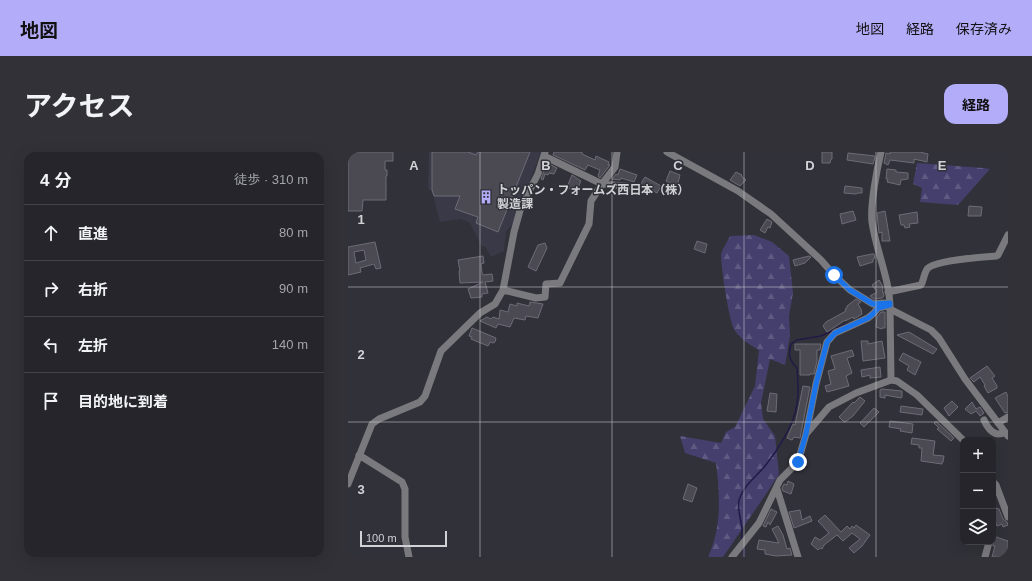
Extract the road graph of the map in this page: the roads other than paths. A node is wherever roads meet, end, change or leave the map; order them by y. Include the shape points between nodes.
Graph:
1 (617, 152) edge
2 (667, 152) edge
3 (881, 152) edge
4 (544, 154) edge
5 (602, 184) junction
6 (636, 187) dead end
7 (1008, 235) edge
8 (503, 290) junction
9 (888, 292) junction
10 (890, 305) junction
11 (891, 380) junction
12 (1008, 417) edge
13 (984, 420) dead end
14 (998, 422) junction
15 (806, 434) junction
16 (1006, 434) edge
17 (960, 437) edge
18 (359, 455) junction
19 (348, 484) edge
20 (996, 486) edge
21 (777, 489) junction
22 (1008, 517) edge
23 (988, 545) edge
24 (409, 557) edge
25 (732, 557) edge
26 (798, 557) edge
27 (985, 557) edge

1 - 5 street via 614,167
2 - 10 street via 738,191 771,214 850,290 873,304
3 - 9 street via 872,221
4 - 5 street
4 - 8 street via 538,174 521,207
5 - 6 street
5 - 8 street via 591,201 589,224 560,283 546,284 545,297 536,298
7 - 9 street via 996,256 964,258 934,265 927,270 921,285
8 - 18 street via 495,304 480,313 441,351 425,396 420,402 372,424
9 - 10 street
10 - 11 street
10 - 14 street via 890,309 932,330 964,380
10 - 15 street via 878,308 868,318 835,333 827,342
11 - 15 street via 856,393 829,407
11 - 17 street via 897,381 917,395
12 - 14 street
13 - 16 street via 995,434
14 - 16 street
15 - 21 street via 798,462 780,480
18 - 19 street
18 - 24 street via 402,482 405,489 405,537
20 - 22 street
21 - 25 street via 759,523
21 - 26 street
23 - 27 street

